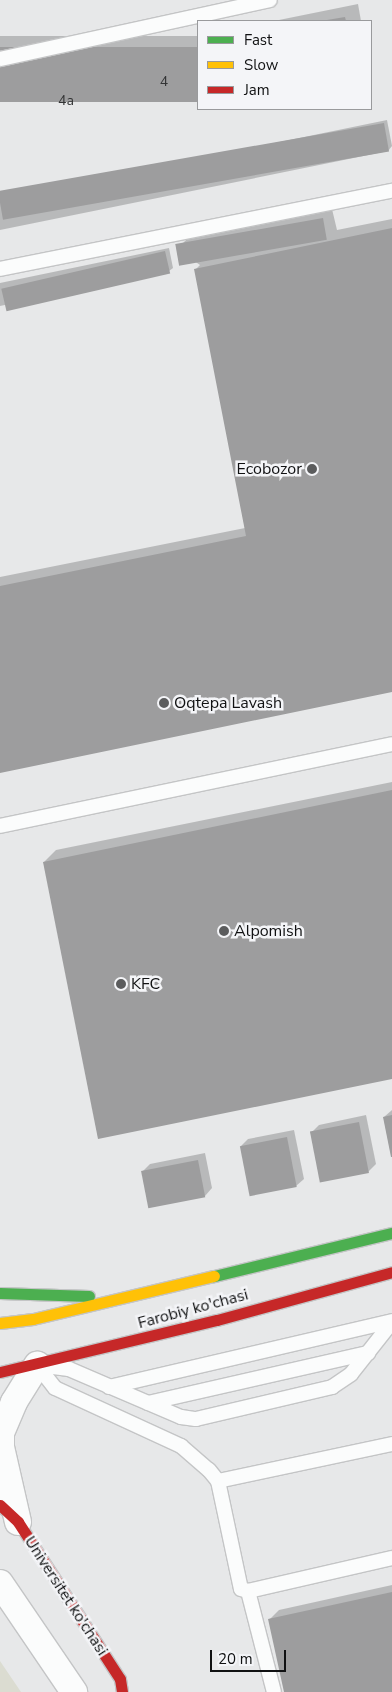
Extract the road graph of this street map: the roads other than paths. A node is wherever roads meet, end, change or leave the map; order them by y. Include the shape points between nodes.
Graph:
1 (270, 0) edge
2 (0, 59) edge
3 (392, 191) edge
4 (0, 268) edge
5 (392, 744) edge
6 (0, 826) edge
7 (392, 1233) edge
8 (392, 1272) edge
9 (0, 1293) edge
10 (115, 1298) junction
11 (392, 1322) edge
12 (0, 1324) edge
13 (368, 1353) junction
14 (37, 1365) junction
15 (0, 1372) edge
16 (110, 1387) junction
17 (148, 1403) junction
18 (392, 1444) edge
19 (218, 1481) junction
20 (9, 1513) edge
21 (392, 1558) edge
22 (0, 1583) edge
23 (248, 1590) junction
24 (74, 1692) edge
25 (122, 1692) edge
26 (274, 1692) edge

1 - 2 lane
3 - 4 lane
5 - 6 lane
7 - 10 main road, Farobiy ko'chasi
8 - 14 main road, Farobiy ko'chasi
9 - 10 main road
10 - 12 main road, Farobiy ko'chasi
11 - 13 lane
11 - 16 lane
13 - 17 lane
13 - 17 lane via 351,1374 332,1387 196,1419 181,1418
14 - 15 main road, Farobiy ko'chasi
14 - 16 lane via 69,1369
14 - 19 lane via 56,1388 181,1446
14 - 20 street via 14,1402 1,1433
16 - 17 lane
18 - 19 lane
19 - 23 lane via 237,1583 240,1589
20 - 25 main road, Universitet ko'chasi via 120,1679
21 - 23 lane
22 - 24 street
23 - 26 lane

